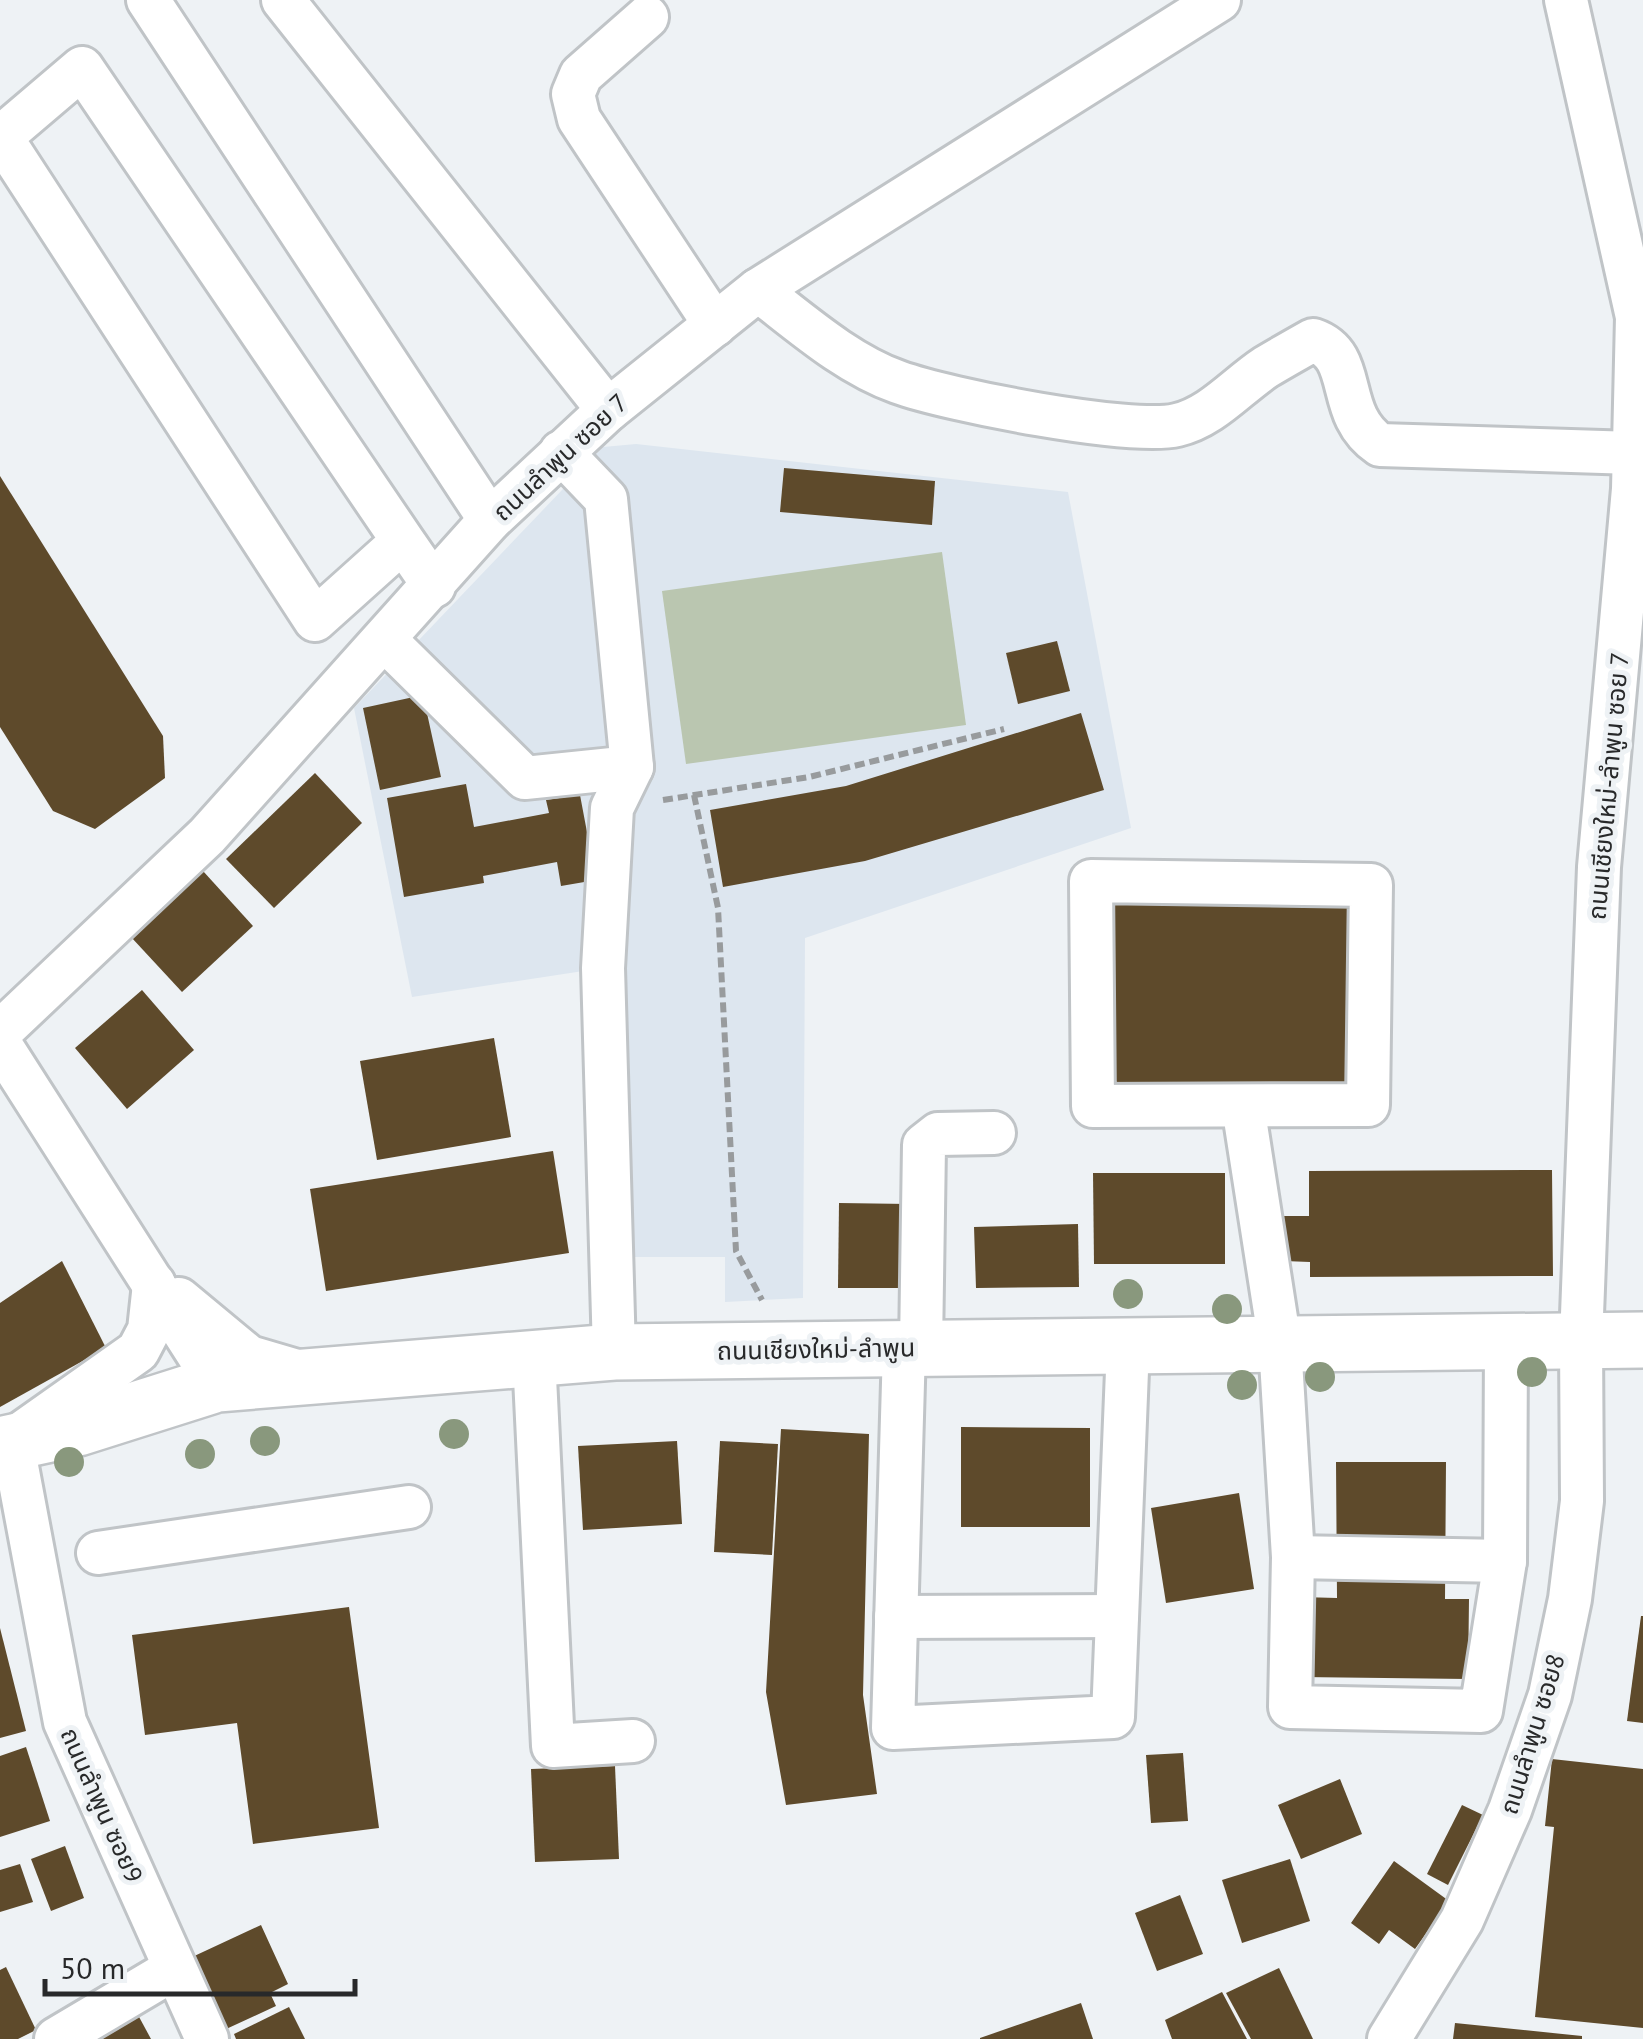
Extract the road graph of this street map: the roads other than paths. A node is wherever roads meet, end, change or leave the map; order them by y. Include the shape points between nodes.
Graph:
1 (148, 0) edge
2 (283, 0) edge
3 (1219, 0) edge
4 (1566, 0) edge
5 (647, 17) dead end
6 (0, 137) edge
7 (758, 290) junction
8 (715, 325) junction
9 (608, 410) junction
10 (561, 452) junction
11 (1637, 476) edge
12 (490, 520) junction
13 (403, 541) junction
14 (434, 586) junction
15 (386, 640) junction
16 (1626, 746) edge
17 (632, 767) junction
18 (0, 1032) edge
19 (0, 1044) edge
20 (1243, 1106) junction
21 (994, 1133) dead end
22 (148, 1275) junction
23 (1643, 1340) edge
24 (1506, 1341) junction
25 (1581, 1341) junction
26 (1280, 1344) junction
27 (1128, 1346) junction
28 (912, 1348) junction
29 (614, 1352) junction
30 (534, 1357) junction
31 (309, 1375) junction
32 (217, 1384) junction
33 (6, 1442) edge
34 (410, 1506) dead end
35 (98, 1553) dead end
36 (1293, 1556) junction
37 (1505, 1561) junction
38 (1117, 1616) junction
39 (896, 1617) junction
40 (633, 1741) dead end
41 (174, 1969) junction
42 (56, 2039) edge
43 (207, 2039) edge
44 (1389, 2039) edge

1 - 12 street
2 - 9 street
3 - 7 street, ถนนลำพูน ซอย 7
4 - 11 street, ถนนเชียงใหม่-ลำพูน ซอย 7 via 1637,317
5 - 8 street via 581,75 573,94 579,119
6 - 13 street via 82,68
6 - 13 street via 315,620
7 - 8 street, ถนนลำพูน ซอย 7
7 - 11 street via 824,340 897,382 1022,410 1143,427 1202,415 1313,340 1339,356 1352,416 1380,445
8 - 9 street, ถนนลำพูน ซอย 7
9 - 10 street, ถนนลำพูน ซอย 7
10 - 12 street, ถนนลำพูน ซอย 7
10 - 17 street via 606,499
11 - 16 street, ถนนเชียงใหม่-ลำพูน ซอย 7
12 - 14 street, ถนนลำพูน ซอย 7
13 - 14 street
14 - 15 street, ถนนลำพูน ซอย 7
15 - 17 street via 525,778
15 - 18 street, ถนนลำพูน ซอย 7 via 207,836
16 - 25 street, ถนนเชียงใหม่-ลำพูน ซอย 7 via 1599,867
17 - 29 street via 612,808 603,968
19 - 22 street
20 - 20 street via 1093,1106 1091,882 1371,885 1368,1105
20 - 26 street
21 - 28 street via 938,1134 924,1144
22 - 31 street via 249,1357
22 - 32 street
22 - 33 street via 149,1330 138,1351
23 - 25 main road, ถนนเชียงใหม่-ลำพูน
24 - 25 main road, ถนนเชียงใหม่-ลำพูน
24 - 26 main road, ถนนเชียงใหม่-ลำพูน
24 - 37 street
25 - 44 street, ถนนลำพูน ซอย8 via 1582,1502 1550,1695 1462,1920
26 - 27 main road, ถนนเชียงใหม่-ลำพูน
26 - 36 street
27 - 28 main road, ถนนเชียงใหม่-ลำพูน
27 - 38 street
28 - 29 main road, ถนนเชียงใหม่-ลำพูน
28 - 39 street
29 - 30 main road, ถนนเชียงใหม่-ลำพูน
30 - 31 main road, ถนนเชียงใหม่-ลำพูน
30 - 40 street via 554,1746
31 - 32 main road, ถนนเชียงใหม่-ลำพูน
32 - 33 main road, ถนนเชียงใหม่-ลำพูน via 78,1428
33 - 41 street, ถนนลำพูน ซอย9 via 65,1722
34 - 35 street
36 - 37 street
36 - 37 street via 1290,1707 1310,1708 1482,1711
38 - 39 street
38 - 39 street via 1113,1717 893,1728
41 - 42 street
41 - 43 street, ถนนลำพูน ซอย9

